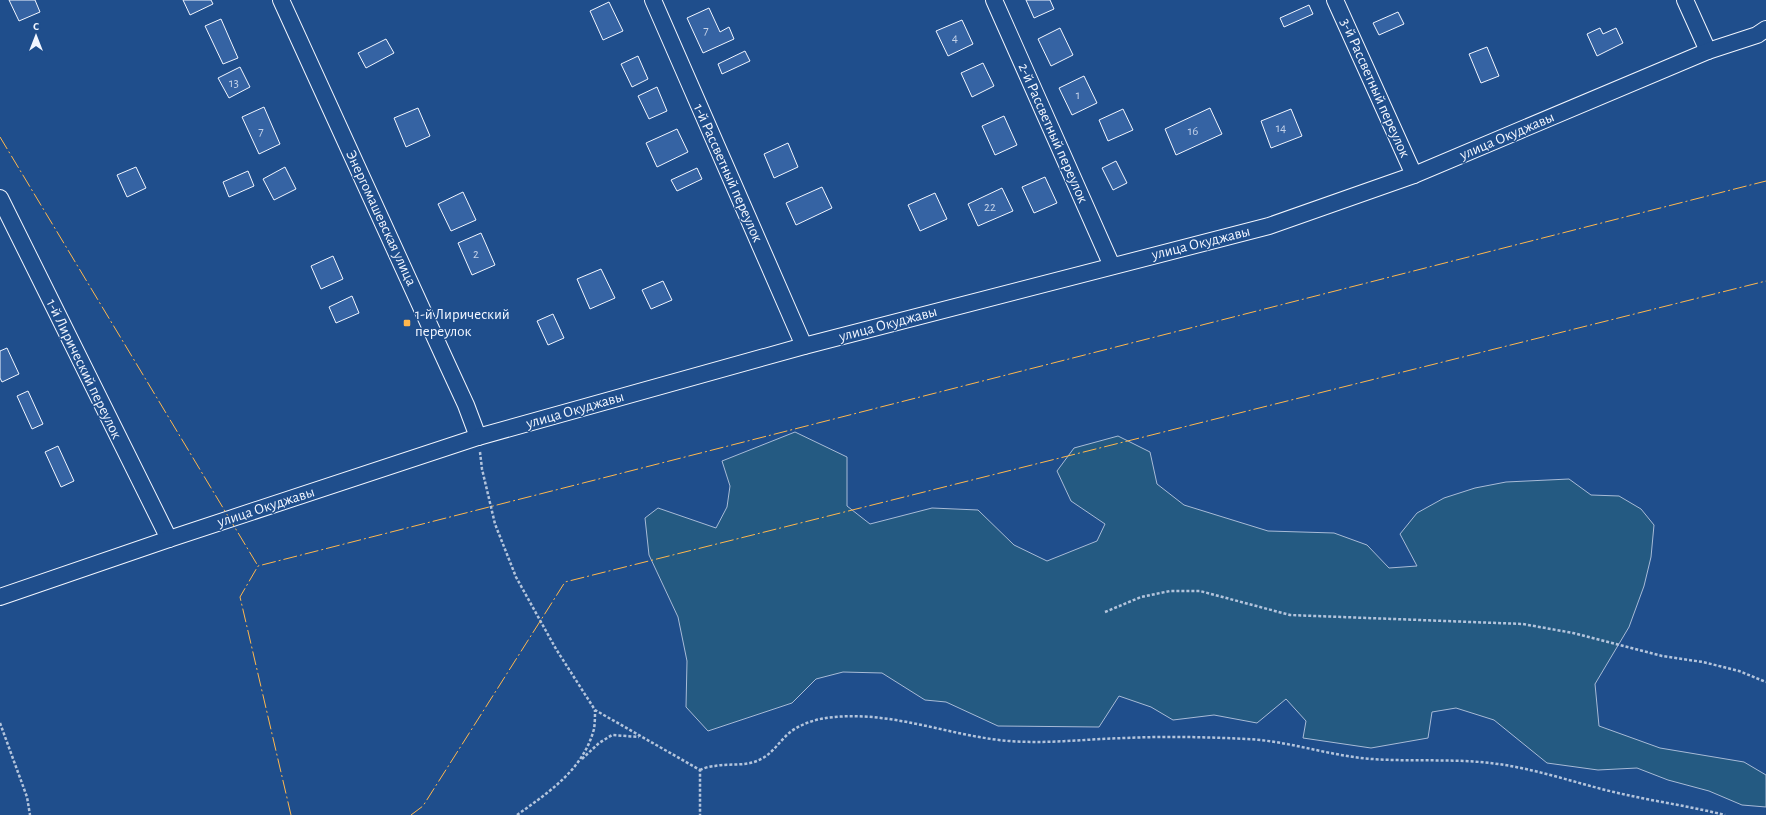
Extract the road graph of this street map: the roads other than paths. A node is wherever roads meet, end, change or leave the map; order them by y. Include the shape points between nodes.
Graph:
1 (281, 0) edge
2 (653, 0) edge
3 (994, 0) edge
4 (1335, 0) edge
5 (1685, 0) edge
6 (1766, 29) edge
7 (1708, 51) junction
8 (1414, 175) junction
9 (0, 198) edge
10 (1112, 266) junction
11 (804, 346) junction
12 (478, 437) junction
13 (169, 539) junction
14 (0, 597) edge

1 - 12 street, Энергомашевская улица via 466,405
2 - 11 street, 1-й Рассветный переулок
3 - 10 street, 2-й Рассветный переулок
4 - 8 street, 3-й Рассветный переулок
5 - 7 street
6 - 7 street, улица Окуджавы via 1757,35
7 - 8 street, улица Окуджавы
8 - 10 street, улица Окуджавы via 1269,226
9 - 13 street, 1-й Лирический переулок
10 - 11 street, улица Окуджавы
11 - 12 street, улица Окуджавы
12 - 13 street, улица Окуджавы
13 - 14 street, улица Окуджавы

